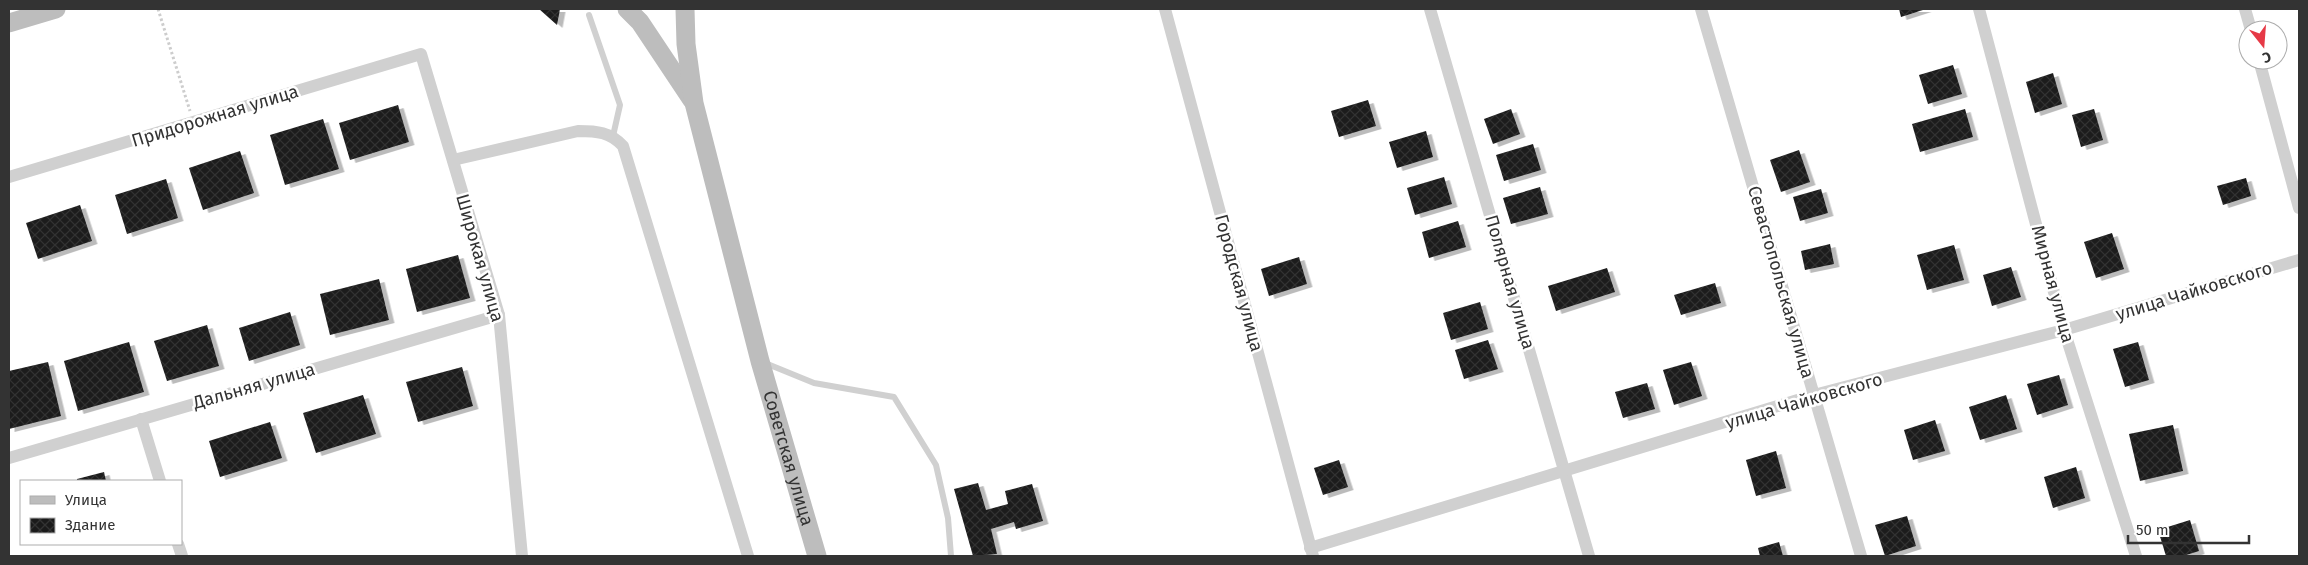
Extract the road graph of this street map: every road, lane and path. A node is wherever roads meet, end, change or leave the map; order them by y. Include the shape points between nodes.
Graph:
1 (56, 9) edge
2 (158, 9) edge
3 (628, 9) edge
4 (686, 9) edge
5 (1164, 9) edge
6 (1430, 9) edge
7 (1701, 9) edge
8 (1979, 9) edge
9 (589, 15) dead end
10 (9, 23) edge
11 (421, 54) joint
12 (2262, 70) edge
13 (694, 103) junction
14 (194, 122) junction
15 (613, 136) junction
16 (453, 160) junction
17 (9, 177) edge
18 (2299, 208) edge
19 (2299, 260) edge
20 (499, 316) junction
21 (2064, 330) junction
22 (760, 362) junction
23 (1814, 396) junction
24 (142, 419) junction
25 (9, 458) edge
26 (1565, 473) junction
27 (160, 480) edge
28 (1312, 552) edge
29 (522, 556) edge
30 (748, 556) edge
31 (817, 556) edge
32 (951, 556) edge
33 (1589, 556) edge
34 (1861, 556) edge
35 (2136, 556) edge

1 - 10 main road
2 - 14 path
3 - 13 main road
4 - 13 main road via 686,44
5 - 28 street, Городская улица
6 - 26 street, Полярная улица
7 - 23 street, Севастопольская улица
8 - 21 street, Мирная улица
9 - 15 lane via 620,105
11 - 14 street, Придорожная улица
11 - 16 street, Широкая улица
12 - 18 street
13 - 22 main road, Советская улица
14 - 17 street, Придорожная улица
15 - 16 street via 578,131
15 - 30 street via 623,146
16 - 20 street, Широкая улица
19 - 21 street, улица Чайковского
20 - 24 street, Дальняя улица
20 - 29 street, Широкая улица
21 - 23 street, улица Чайковского
21 - 35 street, Мирная улица
22 - 31 main road, Советская улица
22 - 32 lane via 814,383 894,398 936,465 948,518
23 - 26 street, улица Чайковского
23 - 34 street, Севастопольская улица
24 - 25 street, Дальняя улица
24 - 27 street
26 - 28 street, улица Чайковского
26 - 33 street, Полярная улица

